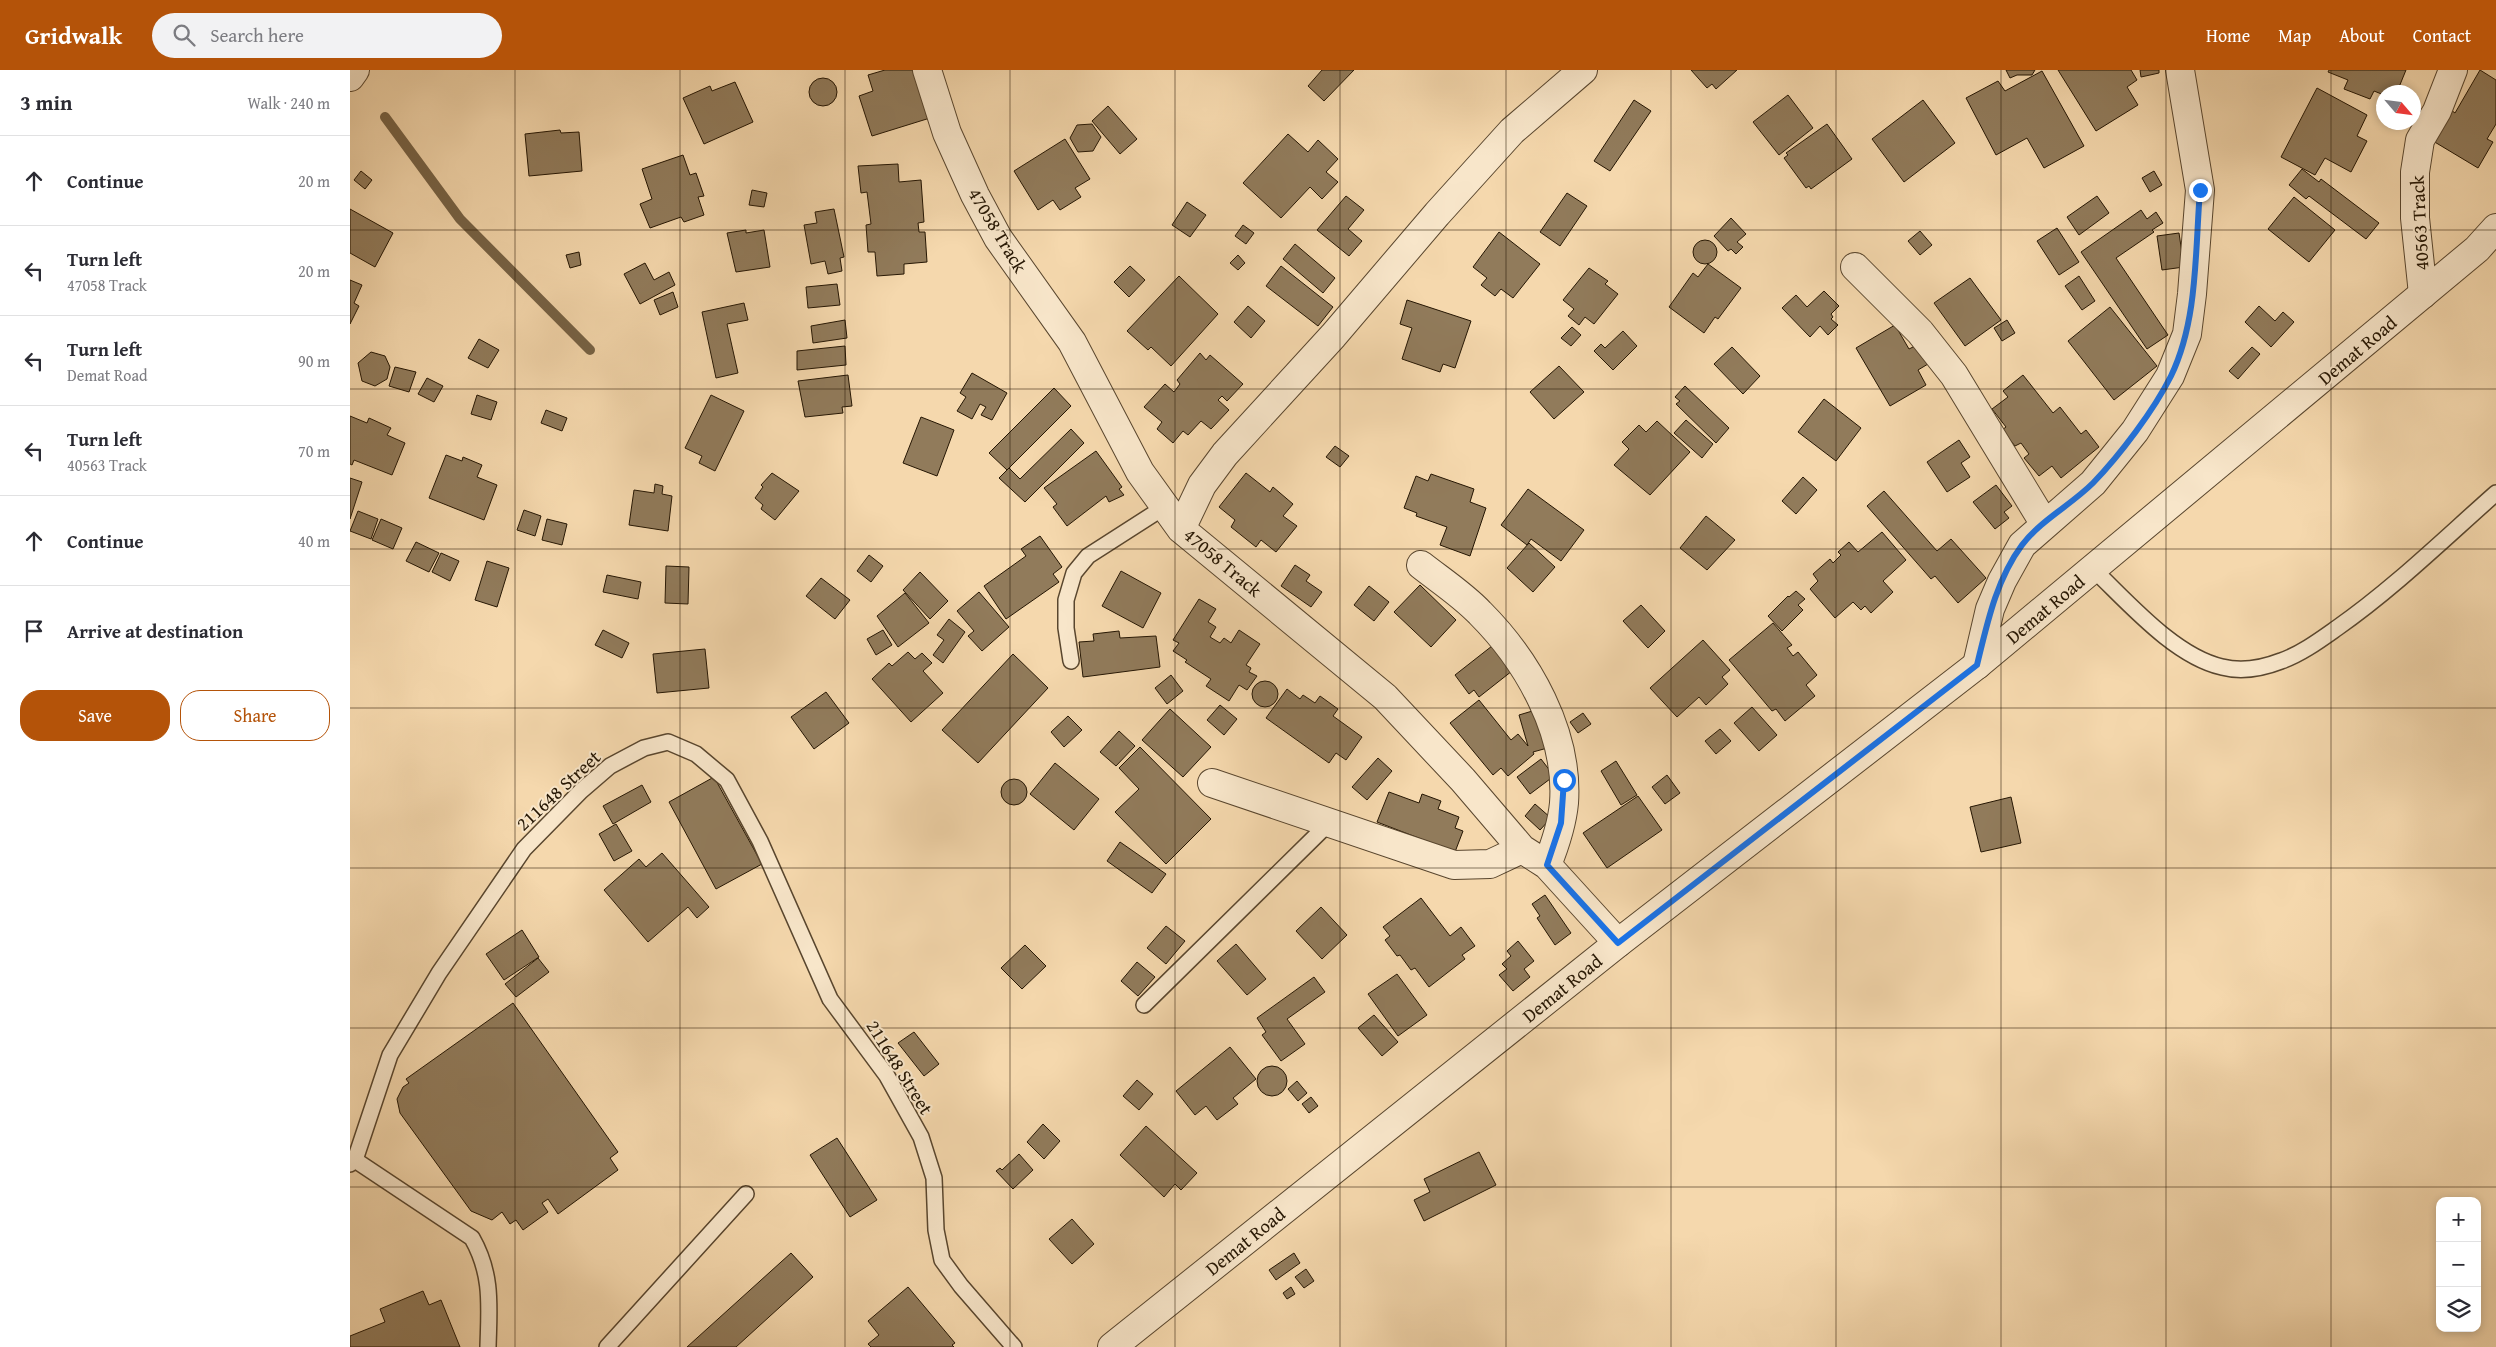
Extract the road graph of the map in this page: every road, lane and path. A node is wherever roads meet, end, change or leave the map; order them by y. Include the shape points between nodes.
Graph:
1 (355, 70) edge
2 (927, 70) edge
3 (1583, 70) edge
4 (2180, 70) edge
5 (2453, 70) edge
6 (350, 77) edge
7 (2496, 228) edge
8 (1855, 267) dead end
9 (2424, 294) junction
10 (2496, 492) edge
11 (1166, 506) junction
12 (2044, 523) junction
13 (1181, 529) junction
14 (1421, 565) dead end
15 (2093, 569) junction
16 (1071, 661) dead end
17 (1977, 665) junction
18 (1212, 783) dead end
19 (1329, 823) junction
20 (1522, 849) junction
21 (1547, 865) junction
22 (1618, 943) junction
23 (1144, 1005) dead end
24 (353, 1162) edge
25 (746, 1194) dead end
26 (488, 1347) edge
27 (607, 1347) edge
28 (1014, 1347) edge
29 (1112, 1347) edge

1 - 6 street
2 - 11 street, 47058 Track via 947,132 998,238 1072,342 1140,472
3 - 13 street via 1512,131 1225,454 1202,485
4 - 12 street via 2200,190 2187,334 2170,376 2136,431 2092,483
5 - 9 street, 40563 Track via 2437,111 2420,140 2415,172 2415,218
7 - 9 street, Demat Road via 2478,249
8 - 12 street via 1914,326 1954,375
9 - 15 street, Demat Road
10 - 15 lane via 2356,614 2283,661 2252,669 2222,668 2198,658 2172,641
11 - 13 street, 47058 Track
11 - 16 lane via 1088,556 1074,573 1066,600
12 - 17 street via 2022,545 2002,581 1990,609
13 - 20 street, 47058 Track via 1385,697
14 - 21 street via 1480,612 1514,655 1553,721 1564,780 1564,802 1559,833
15 - 17 street, Demat Road
17 - 22 street, Demat Road
18 - 19 street
19 - 20 street via 1454,865 1490,864
19 - 23 lane
20 - 21 street, 47058 Track
21 - 22 street, 47058 Track
22 - 29 street, Demat Road
24 - 26 lane via 472,1238 483,1257 490,1289
24 - 28 lane, 211648 Street via 390,1055 439,973 524,849 610,766 644,748 668,742 696,754 727,780 760,841 830,999 887,1076 921,1137 934,1178 936,1230 942,1260
25 - 27 lane

